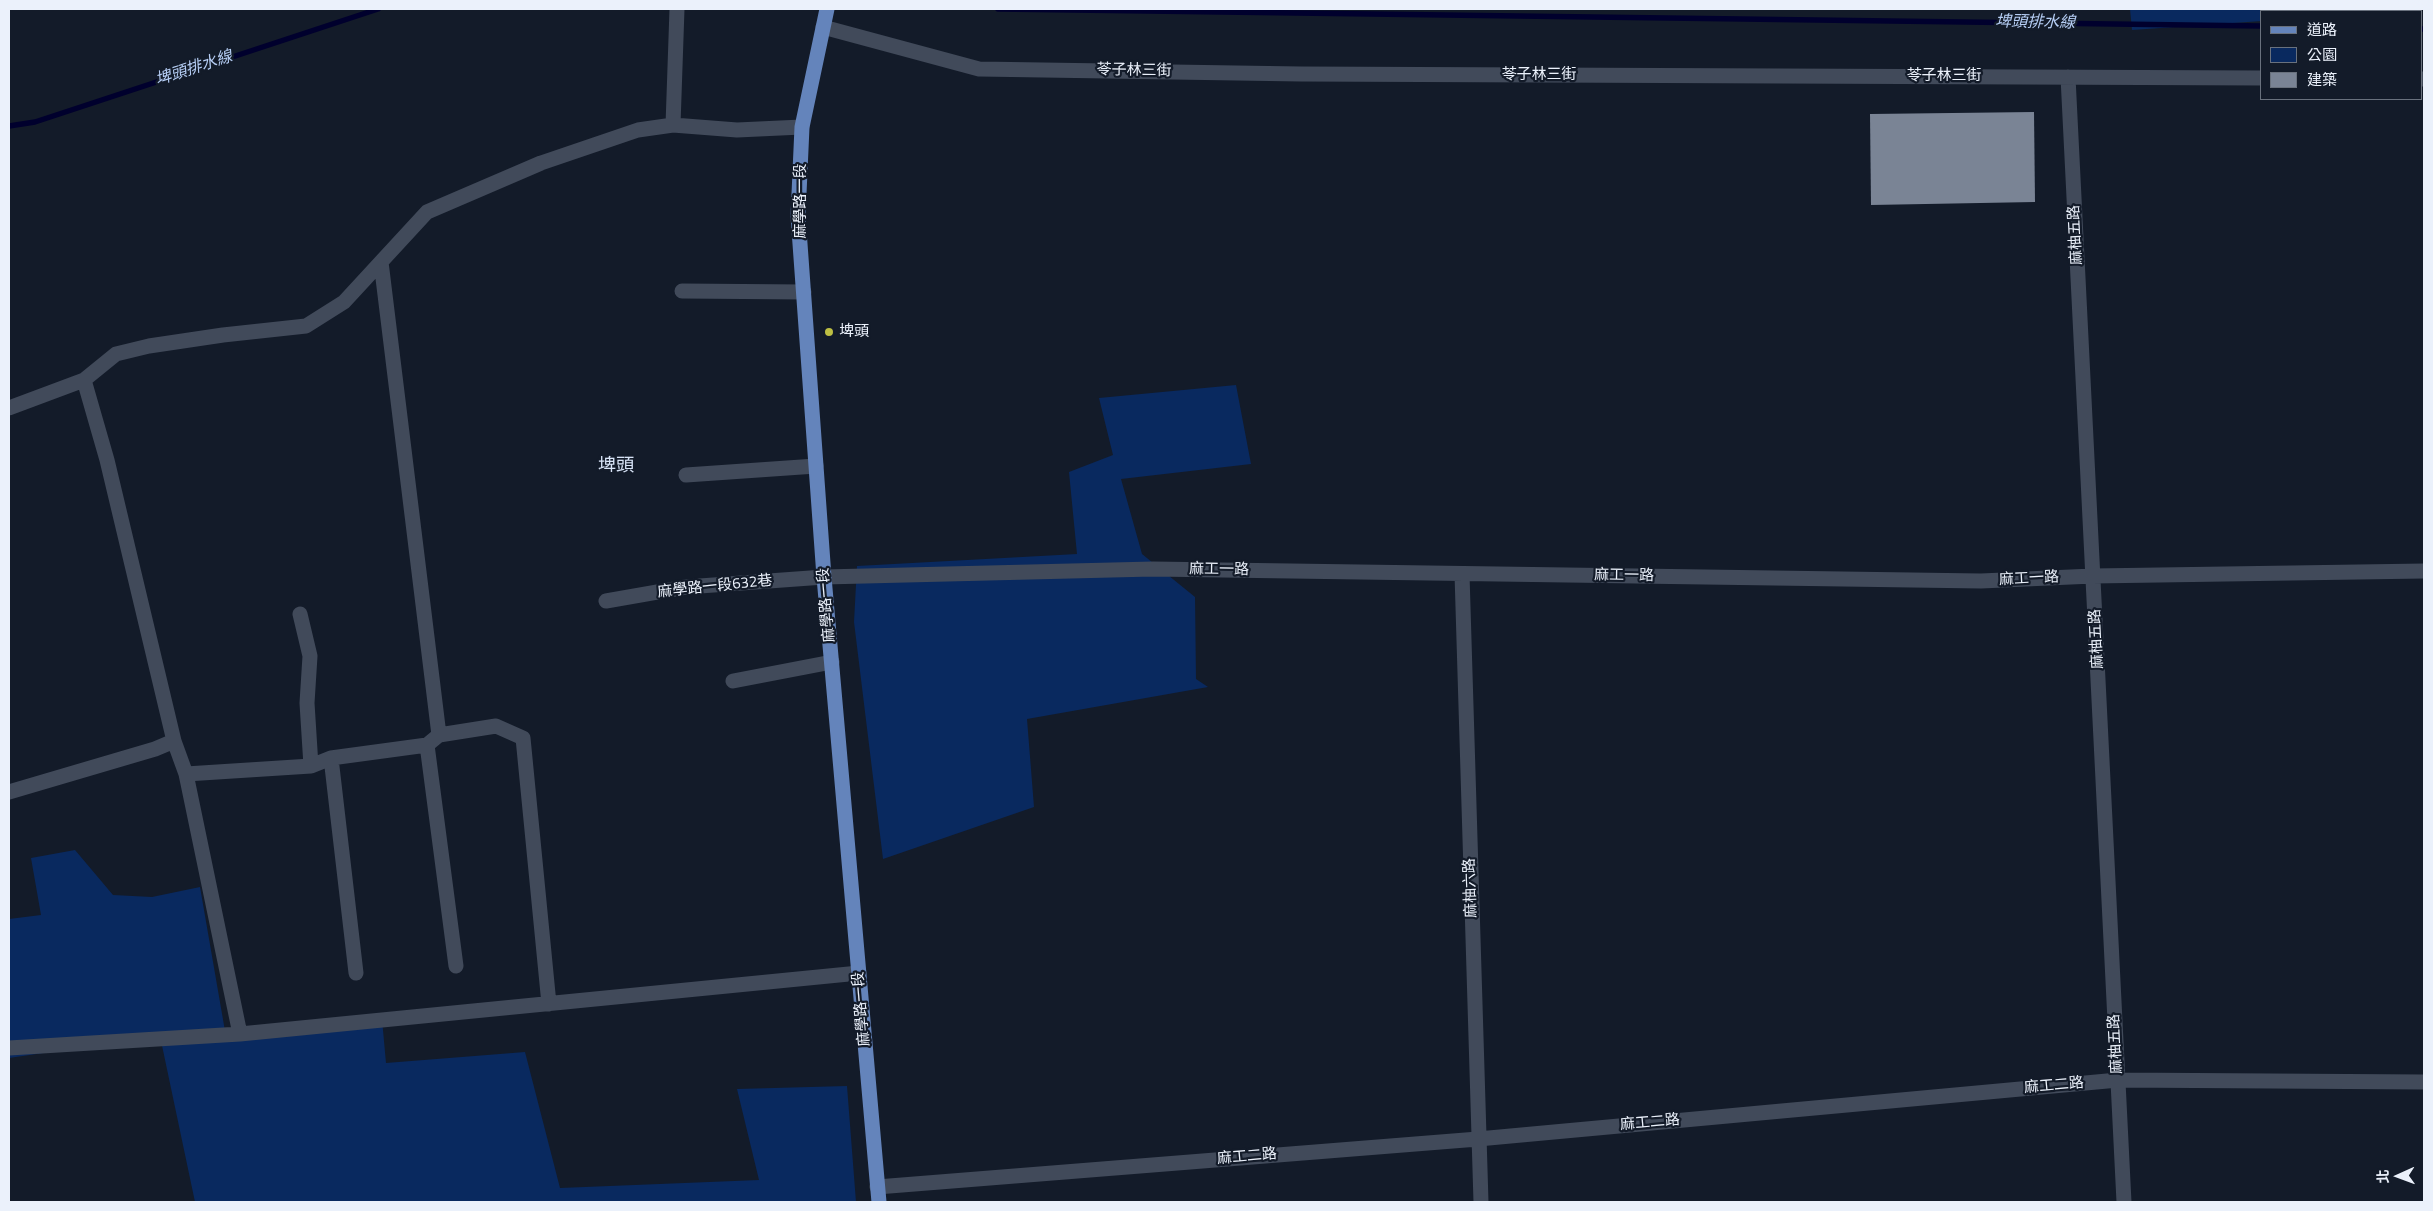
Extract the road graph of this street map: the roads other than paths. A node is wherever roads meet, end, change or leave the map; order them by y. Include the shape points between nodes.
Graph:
1 (677, 9) edge
2 (827, 9) edge
3 (823, 27) junction
4 (2068, 76) junction
5 (2260, 78) edge
6 (673, 125) junction
7 (802, 127) junction
8 (381, 262) junction
9 (682, 291) dead end
10 (804, 292) junction
11 (84, 380) junction
12 (9, 408) edge
13 (816, 466) junction
14 (686, 475) dead end
15 (2424, 571) edge
16 (1462, 574) junction
17 (2093, 576) junction
18 (824, 577) junction
19 (606, 601) dead end
20 (300, 614) dead end
21 (832, 662) junction
22 (733, 681) dead end
23 (439, 735) junction
24 (174, 741) junction
25 (427, 746) junction
26 (331, 758) junction
27 (311, 766) junction
28 (186, 774) junction
29 (9, 792) edge
30 (456, 966) dead end
31 (356, 973) dead end
32 (859, 973) junction
33 (549, 1004) junction
34 (240, 1034) junction
35 (9, 1048) edge
36 (2118, 1080) junction
37 (2424, 1082) edge
38 (1478, 1139) junction
39 (877, 1187) junction
40 (878, 1202) edge
41 (1481, 1202) edge
42 (2124, 1202) edge

1 - 6 street
2 - 3 main road, 麻學路一段
3 - 4 street, 苓子林三街 via 979,69 1301,74
3 - 7 main road, 麻學路一段
4 - 5 street, 苓子林三街
4 - 17 street, 麻柚五路
6 - 7 street via 737,130
6 - 8 street via 638,130 541,163 427,212
7 - 10 main road, 麻學路一段 via 798,216
8 - 11 street via 344,302 306,326 223,335 116,354
8 - 23 street
9 - 10 street
10 - 13 main road, 麻學路一段
11 - 12 street
11 - 24 street via 107,460
13 - 14 street
13 - 18 main road, 麻學路一段
15 - 17 street, 麻工一路
16 - 17 street, 麻工一路 via 1980,581
16 - 18 street, 麻工一路 via 1153,569
16 - 38 street, 麻柚六路
17 - 36 street, 麻柚五路
18 - 19 street, 麻學路一段632巷 via 686,587
18 - 21 main road, 麻學路一段
20 - 27 street via 310,656 307,703
21 - 22 street
21 - 32 main road, 麻學路一段
23 - 25 street
23 - 33 street via 496,726 523,738
24 - 28 street
24 - 29 street
25 - 26 street
25 - 30 street
26 - 27 street
26 - 31 street
27 - 28 street
28 - 34 street
32 - 33 street
32 - 39 main road, 麻學路一段
33 - 34 street
34 - 35 street
36 - 37 street, 麻工二路
36 - 38 street, 麻工二路
36 - 42 street, 麻柚五路
38 - 39 street, 麻工二路
38 - 41 street, 麻柚六路
39 - 40 main road, 麻學路一段

